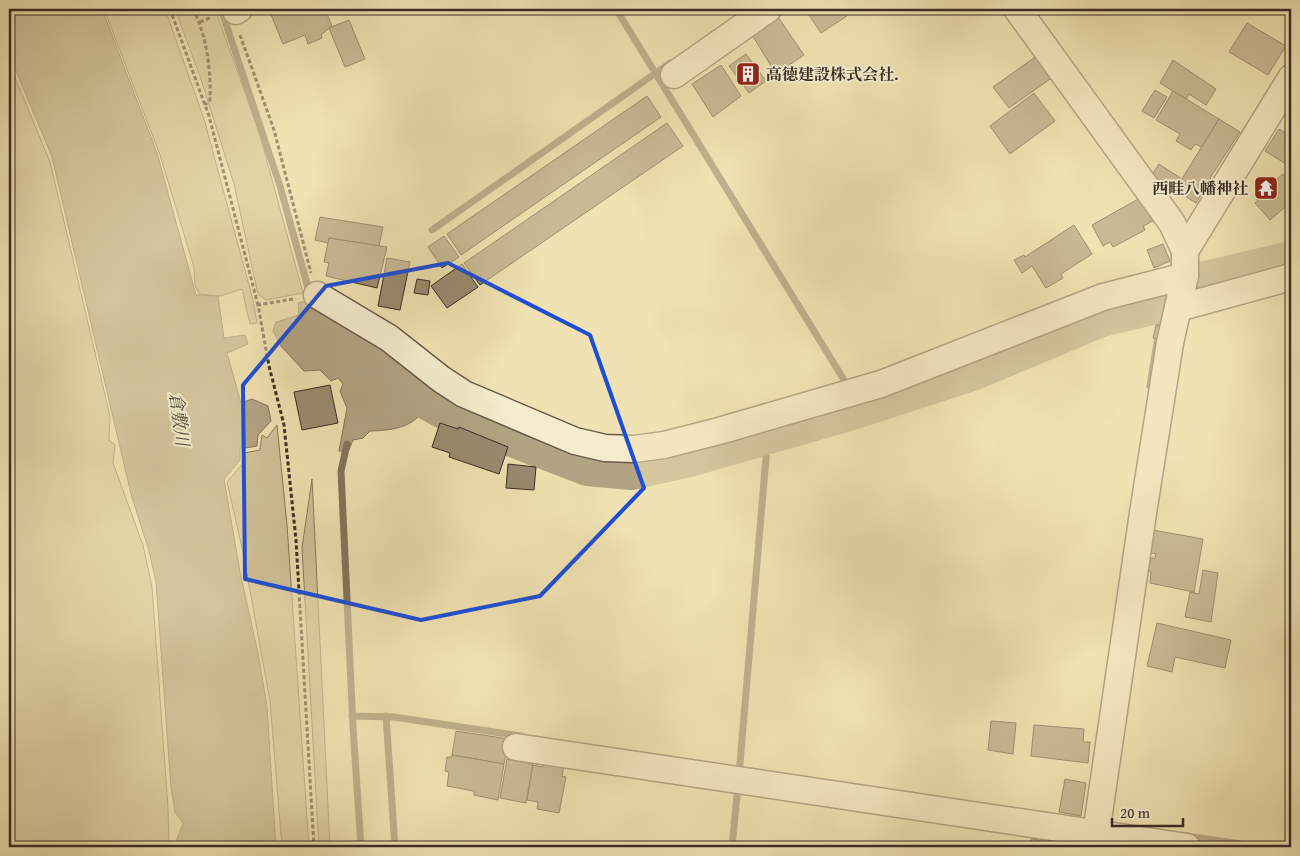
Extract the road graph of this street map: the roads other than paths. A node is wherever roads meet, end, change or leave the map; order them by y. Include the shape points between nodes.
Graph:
1 (768, 9) edge
2 (1017, 9) edge
3 (674, 75) dead end
4 (1291, 78) edge
5 (1291, 277) edge
6 (1182, 283) junction
7 (308, 296) road end
8 (516, 747) dead end
9 (1095, 840) edge
10 (1187, 847) edge

1 - 3 street
2 - 6 street via 1172,223
4 - 6 street
5 - 6 street
6 - 7 street via 1103,297 924,368 852,392 664,445 634,449 605,448 575,441 464,394 389,338
6 - 9 street via 1143,513
8 - 9 street via 739,780
9 - 10 street

